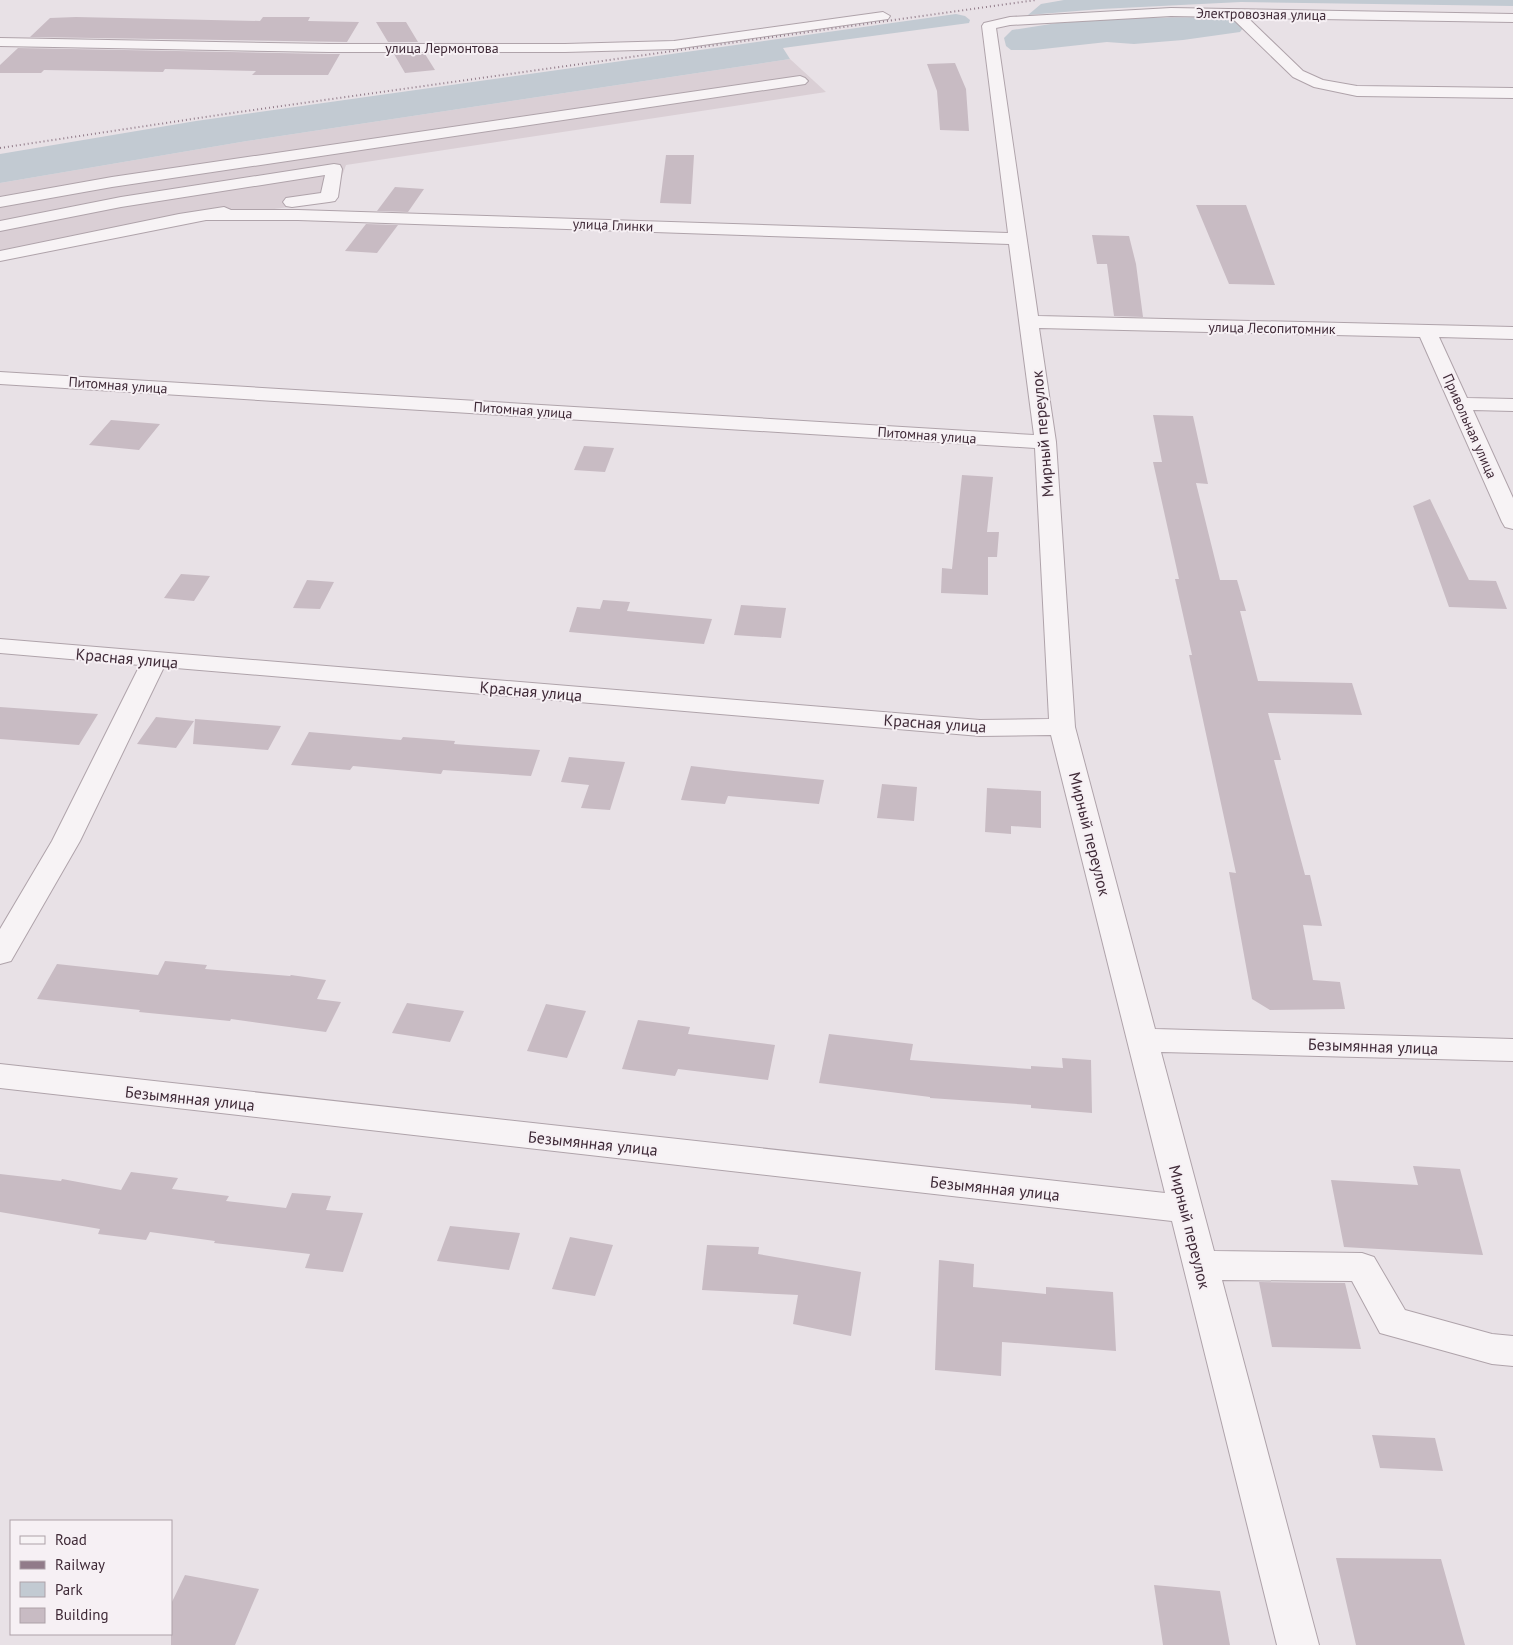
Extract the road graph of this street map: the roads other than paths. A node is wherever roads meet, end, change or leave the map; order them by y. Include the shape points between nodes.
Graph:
1 (1236, 14) junction
2 (883, 16) dead end
3 (1513, 18) edge
4 (1010, 21) joint
5 (0, 42) edge
6 (800, 81) dead end
7 (1513, 93) edge
8 (0, 202) edge
9 (207, 215) junction
10 (0, 226) edge
11 (1019, 239) junction
12 (0, 256) edge
13 (1030, 322) junction
14 (1427, 331) junction
15 (1513, 333) edge
16 (0, 378) edge
17 (1460, 404) junction
18 (1513, 405) edge
19 (1045, 442) junction
20 (1513, 522) edge
21 (0, 646) edge
22 (155, 660) junction
23 (1062, 727) junction
24 (0, 954) edge
25 (1143, 1040) junction
26 (1513, 1050) edge
27 (0, 1076) edge
28 (1186, 1209) junction
29 (1200, 1265) junction
30 (1513, 1351) edge
31 (1298, 1645) edge

1 - 3 street, Электровозная улица
1 - 4 street, Электровозная улица via 1171,12
1 - 7 street via 1298,74 1319,84 1357,91
2 - 5 street, улица Лермонтова via 674,45 329,48
4 - 11 street, Мирный переулок via 989,26
6 - 8 street via 112,182
9 - 10 street via 329,197 334,170 121,202
9 - 11 street, улица Глинки via 298,215
9 - 12 street
11 - 13 street, Мирный переулок
13 - 14 street, улица Лесопитомник
13 - 19 street, Мирный переулок
14 - 15 street, улица Лесопитомник
14 - 17 street, Привольная улица
16 - 19 street, Питомная улица
17 - 18 street
17 - 20 street, Привольная улица
19 - 23 street, Мирный переулок
21 - 22 street, Красная улица
22 - 23 street, Красная улица via 980,728
22 - 24 street via 66,841
23 - 25 street, Мирный переулок
25 - 26 street, Безымянная улица
25 - 28 street, Мирный переулок
27 - 28 street, Безымянная улица
28 - 29 street, Мирный переулок
29 - 30 street via 1362,1267 1393,1322 1492,1349
29 - 31 street, Мирный переулок

